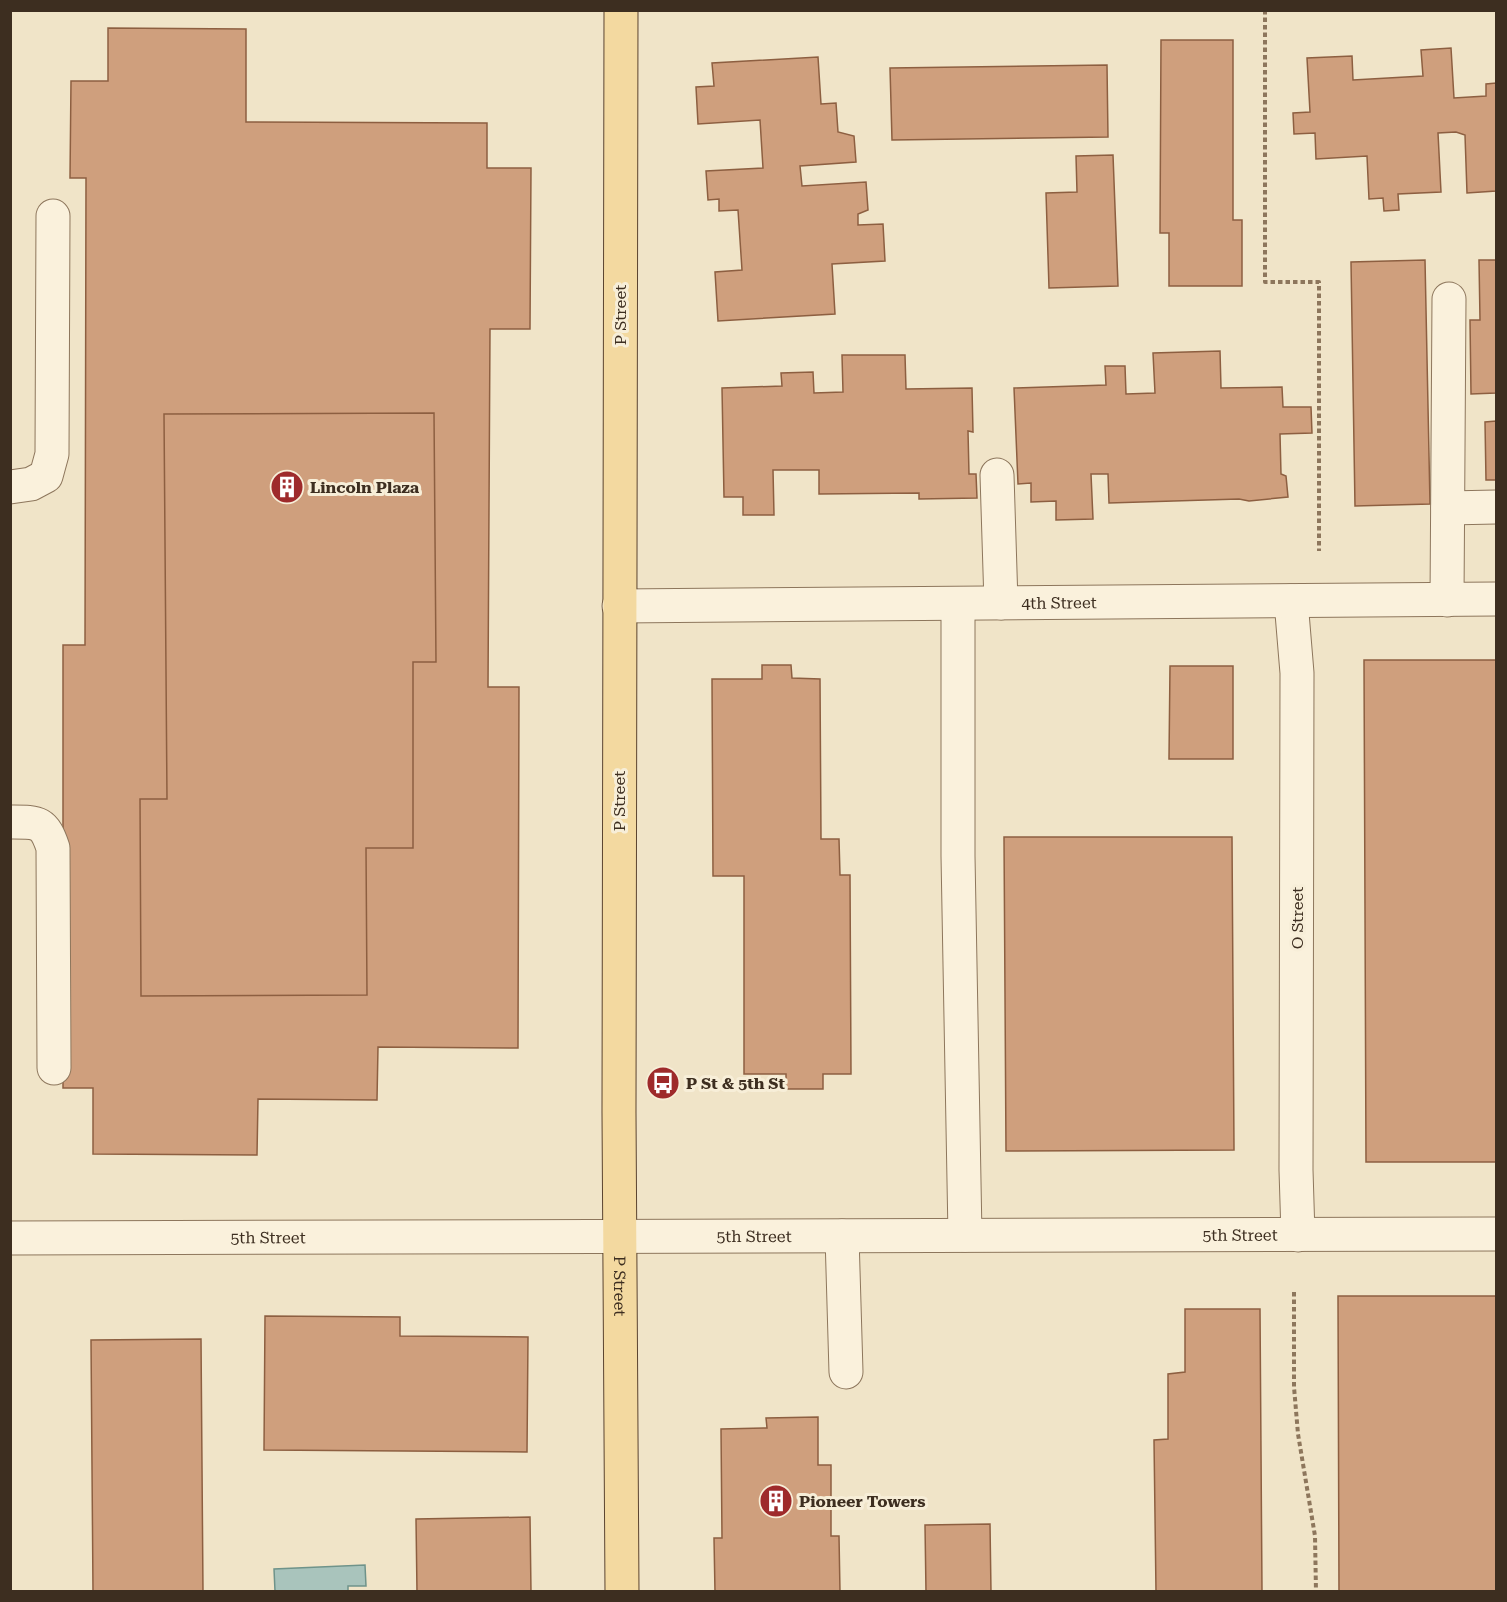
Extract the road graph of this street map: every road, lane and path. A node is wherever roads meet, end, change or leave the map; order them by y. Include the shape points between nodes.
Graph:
1 (621, 10) edge
2 (1265, 10) edge
3 (53, 216) dead end
4 (1449, 299) dead end
5 (996, 475) dead end
6 (10, 487) edge
7 (1497, 507) edge
8 (1448, 508) junction
9 (1319, 551) dead end
10 (1497, 599) edge
11 (1447, 600) junction
12 (1291, 601) junction
13 (1001, 603) junction
14 (958, 604) junction
15 (619, 606) junction
16 (10, 822) edge
17 (54, 1068) dead end
18 (1497, 1234) edge
19 (964, 1235) junction
20 (1298, 1235) junction
21 (620, 1236) junction
22 (843, 1236) junction
23 (10, 1238) edge
24 (1294, 1292) dead end
25 (846, 1372) dead end
26 (622, 1592) edge
27 (1316, 1592) edge

1 - 15 main road, P Street
2 - 9 path via 1265,282 1319,282
3 - 6 street via 52,454 46,476 31,484
4 - 8 street
5 - 13 street
7 - 8 street
8 - 11 street
10 - 11 street, 4th Street
11 - 12 street, 4th Street
12 - 13 street, 4th Street
12 - 20 street, O Street via 1297,684
13 - 14 street, 4th Street
14 - 15 street, 4th Street
14 - 19 street
15 - 21 main road, P Street
16 - 17 street via 39,823 47,830 53,848
18 - 20 street, 5th Street
19 - 20 street, 5th Street
19 - 22 street, 5th Street
21 - 22 street, 5th Street
21 - 23 street, 5th Street
21 - 26 main road, P Street
22 - 25 street
24 - 27 path via 1294,1387 1315,1536

